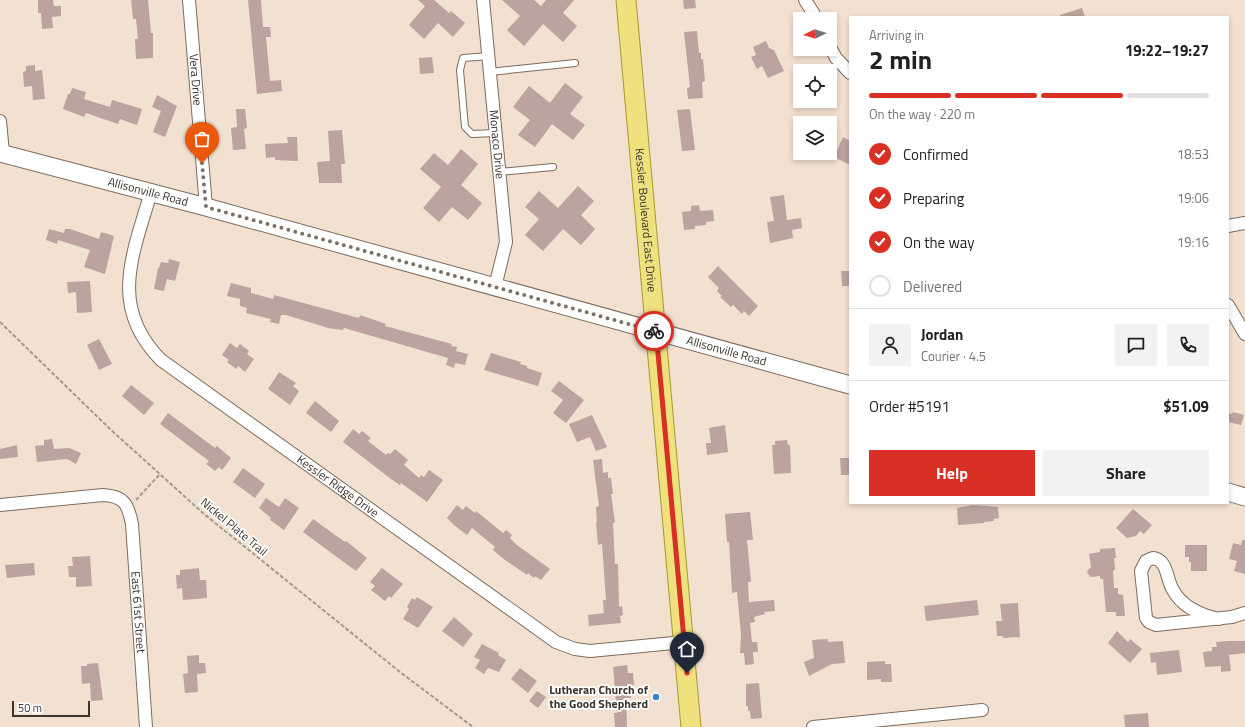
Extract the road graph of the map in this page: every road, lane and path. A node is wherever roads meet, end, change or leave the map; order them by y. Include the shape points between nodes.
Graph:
1 (189, 0) edge
2 (484, 0) edge
3 (626, 0) edge
4 (805, 0) edge
5 (813, 12) edge
6 (489, 56) junction
7 (835, 56) edge
8 (575, 63) dead end
9 (490, 72) junction
10 (849, 73) edge
11 (0, 121) edge
12 (496, 133) junction
13 (1, 153) edge
14 (553, 167) dead end
15 (499, 172) junction
16 (151, 192) junction
17 (206, 207) junction
18 (1245, 223) edge
19 (1229, 226) edge
20 (495, 287) junction
21 (1229, 307) edge
22 (0, 322) edge
23 (656, 331) junction
24 (1245, 334) edge
25 (849, 386) edge
26 (160, 474) junction
27 (1229, 492) edge
28 (1245, 497) edge
29 (125, 504) junction
30 (0, 505) edge
31 (1245, 614) edge
32 (1219, 618) junction
33 (684, 642) junction
34 (982, 710) dead end
35 (146, 727) edge
36 (473, 727) edge
37 (691, 727) edge
38 (813, 727) edge

1 - 17 street, Vera Drive
2 - 6 street, Monaco Drive
3 - 23 main road, Kessler Boulevard East Drive
4 - 5 street
6 - 9 street, Monaco Drive
6 - 12 lane via 463,58 460,70 466,127 472,134
7 - 10 street
8 - 9 lane
9 - 12 street, Monaco Drive
11 - 13 street
12 - 15 street, Monaco Drive
13 - 16 main road, Allisonville Road
14 - 15 lane
15 - 20 street, Monaco Drive via 506,242
16 - 17 main road, Allisonville Road
16 - 33 street, Kessler Ridge Drive via 131,263 128,292 135,325 144,342 161,360 556,642 576,649 590,650
17 - 20 main road, Allisonville Road
18 - 19 street
20 - 23 main road, Allisonville Road
21 - 24 street
22 - 26 path, Nickel Plate Trail
23 - 25 main road, Allisonville Road
23 - 33 main road, Kessler Boulevard East Drive
26 - 29 path
26 - 36 path, Nickel Plate Trail via 287,582
27 - 28 main road
29 - 30 street via 103,495
29 - 35 street, East 61st Street via 132,524
31 - 32 street
32 - 32 street via 1199,613 1179,598 1173,591 1165,566 1160,560 1153,558 1144,563 1141,571 1146,618 1149,622 1156,625
33 - 37 main road, Kessler Boulevard East Drive
34 - 38 street

